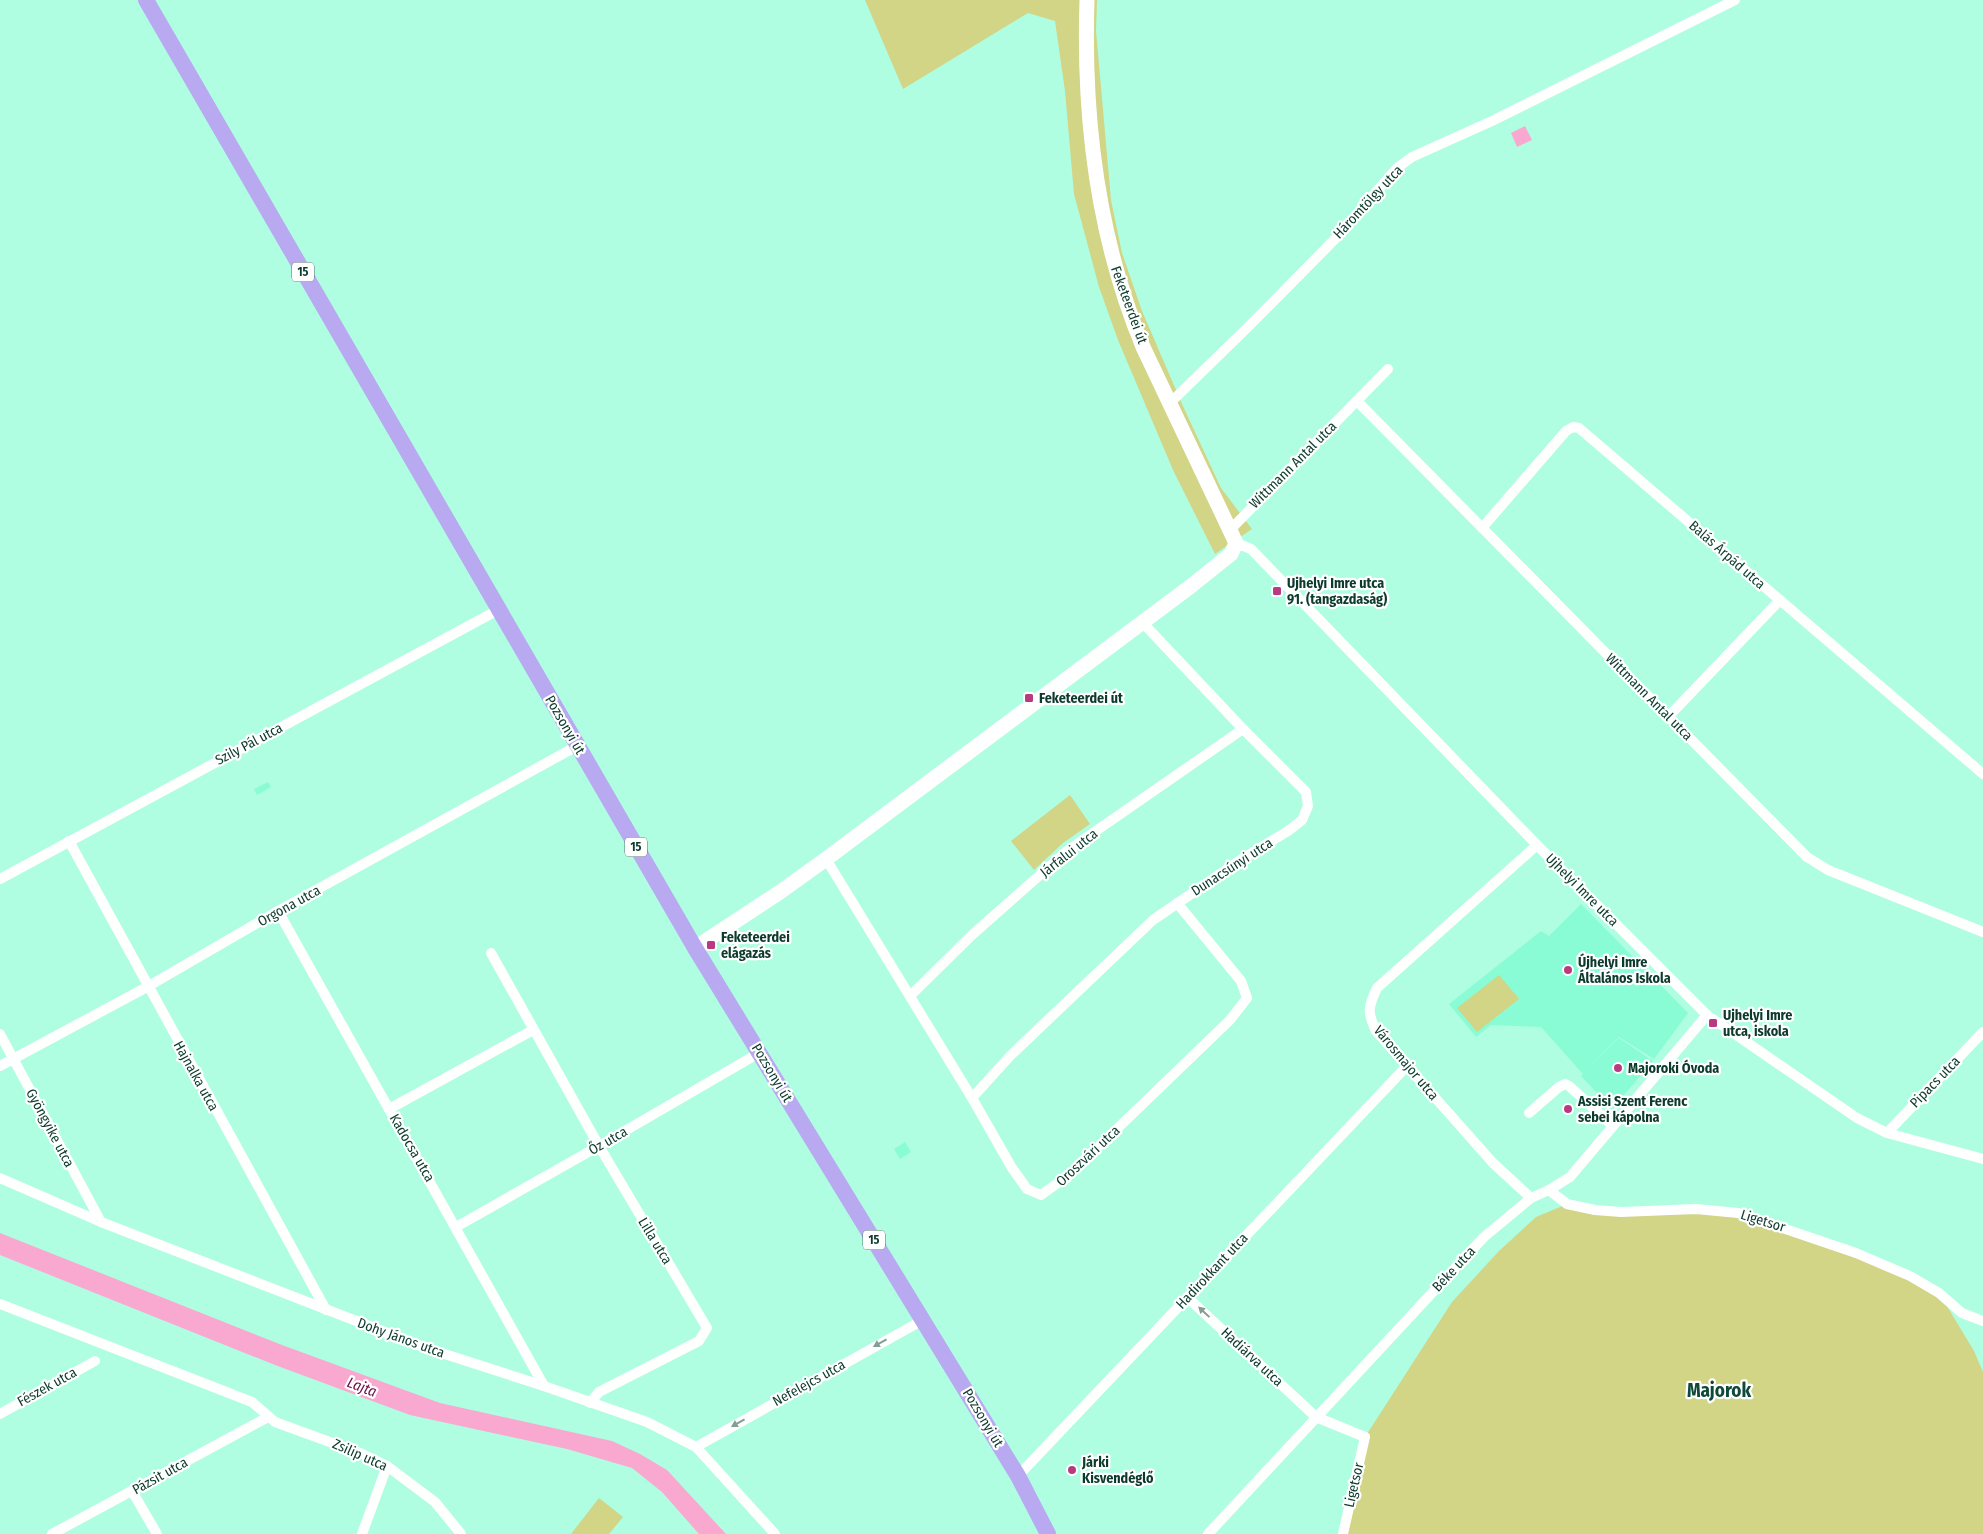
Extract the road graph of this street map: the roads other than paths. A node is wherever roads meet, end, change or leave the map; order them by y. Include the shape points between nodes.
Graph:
1 (146, 0) edge
2 (1087, 0) edge
3 (1735, 0) edge
4 (1388, 369) dead end
5 (1357, 401) junction
6 (1170, 403) junction
7 (1482, 528) junction
8 (1233, 536) junction
9 (1780, 600) junction
10 (498, 610) junction
11 (1142, 622) junction
12 (1668, 717) junction
13 (1243, 729) junction
14 (577, 746) junction
15 (1983, 774) edge
16 (68, 841) junction
17 (1537, 845) junction
18 (826, 859) junction
19 (0, 879) edge
20 (1176, 903) junction
21 (278, 911) junction
22 (1983, 932) edge
23 (695, 948) junction
24 (491, 953) dead end
25 (147, 987) junction
26 (910, 996) junction
27 (1707, 1015) junction
28 (532, 1030) junction
29 (1983, 1032) edge
30 (0, 1034) edge
31 (759, 1053) junction
32 (14, 1059) junction
33 (0, 1066) edge
34 (1407, 1066) junction
35 (972, 1098) junction
36 (389, 1109) junction
37 (1529, 1114) dead end
38 (1613, 1126) junction
39 (1887, 1133) junction
40 (599, 1146) junction
41 (1983, 1159) edge
42 (0, 1178) edge
43 (1549, 1190) junction
44 (1530, 1198) junction
45 (101, 1222) junction
46 (456, 1227) junction
47 (1187, 1297) junction
48 (0, 1304) edge
49 (326, 1310) junction
50 (922, 1320) junction
51 (1983, 1321) edge
52 (95, 1361) dead end
53 (544, 1386) junction
54 (590, 1402) junction
55 (0, 1414) edge
56 (268, 1417) junction
57 (1316, 1417) junction
58 (696, 1447) junction
59 (387, 1466) junction
60 (1018, 1476) junction
61 (132, 1491) junction
62 (52, 1534) edge
63 (157, 1534) edge
64 (362, 1534) edge
65 (461, 1534) edge
66 (775, 1534) edge
67 (1048, 1534) edge
68 (1208, 1534) edge
69 (1343, 1534) edge

1 - 10 main road, 15
2 - 6 main road, Feketeerdei út via 1088,107 1103,220 1130,314
3 - 6 street, Háromtölgy utca via 1492,121 1412,157 1398,168 1337,237
4 - 5 street, Wittmann Antal utca
5 - 7 street, Wittmann Antal utca
5 - 8 street, Wittmann Antal utca
6 - 8 main road, Feketeerdei út
7 - 9 street, Balás Árpád utca via 1566,431 1577,428
7 - 12 street, Wittmann Antal utca
8 - 11 main road via 1231,554
8 - 17 street, Ujhelyi Imre utca via 1252,549
9 - 12 street
9 - 15 street, Balás Árpád utca
10 - 14 main road, Pozsonyi út / 15
10 - 16 street, Szily Pál utca
11 - 13 street, Dunacsúnyi utca
11 - 18 main road
12 - 22 street, Wittmann Antal utca via 1807,857 1828,870
13 - 20 street, Dunacsúnyi utca via 1306,792 1308,806 1302,820 1288,831
13 - 26 street, Járfalui utca via 1067,850
14 - 21 street, Orgona utca
14 - 23 main road, Pozsonyi út / 15
16 - 19 street, Szily Pál utca
16 - 25 street, Hajnalka utca
17 - 27 street, Ujhelyi Imre utca
17 - 34 street, Városmajor utca via 1377,988 1370,1002 1369,1016 1376,1030
18 - 23 main road
18 - 26 street, Oroszvári utca
20 - 35 street, Dunacsúnyi utca via 1097,971 1010,1055
20 - 35 street, Oroszvári utca via 1241,981 1247,998 1230,1020 1069,1175 1041,1195 1027,1189
21 - 25 street, Orgona utca
21 - 36 street, Kadocsa utca
23 - 31 main road, Pozsonyi út / 15
24 - 28 street, Lilla utca
25 - 32 street, Orgona utca
25 - 49 street, Hajnalka utca
26 - 35 street, Oroszvári utca
27 - 38 street, Béke utca
27 - 39 street, Ujhelyi Imre utca via 1857,1118
28 - 36 street
28 - 40 street, Lilla utca
29 - 39 street, Pipacs utca
30 - 32 street, Gyöngyike utca
31 - 40 street, Őz utca
31 - 50 main road, Pozsonyi út / 15
32 - 33 street, Orgona utca
32 - 45 street, Gyöngyike utca
34 - 44 street, Városmajor utca via 1493,1163
34 - 47 street, Hadirokkant utca
36 - 46 street, Kadocsa utca
37 - 38 street via 1564,1084
38 - 43 street, Béke utca via 1570,1177
39 - 41 street, Ujhelyi Imre utca
40 - 46 street, Őz utca
40 - 54 street, Lilla utca via 707,1328 699,1341 600,1392
42 - 45 street, Dohy János utca
43 - 44 street, Béke utca
43 - 51 street, Ligetsor via 1567,1204 1595,1210 1696,1209 1738,1213 1856,1253 1910,1276 1939,1293 1962,1313
44 - 57 street, Béke utca via 1484,1238
45 - 49 street, Dohy János utca
46 - 53 street, Kadocsa utca
57 -> 47 street, Hadiárva utca
47 - 60 street, Hadirokkant utca
48 - 56 street, Zsilip utca via 252,1402
49 - 53 street, Dohy János utca via 426,1348
50 -> 58 street, Nefelejcs utca
50 - 60 main road, Pozsonyi út / 15
52 - 55 street, Fészek utca
53 - 54 street, Dohy János utca
54 - 58 street, Dohy János utca via 646,1422
56 - 59 street, Zsilip utca
56 - 61 street, Pázsit utca
57 - 68 street, Béke utca
57 - 69 street, Ligetsor via 1365,1436
58 - 66 street, Dohy János utca
59 - 64 street
59 - 65 street, Zsilip utca via 435,1502
60 - 67 main road, Pozsonyi út / 15
61 - 62 street, Pázsit utca
61 - 63 street

